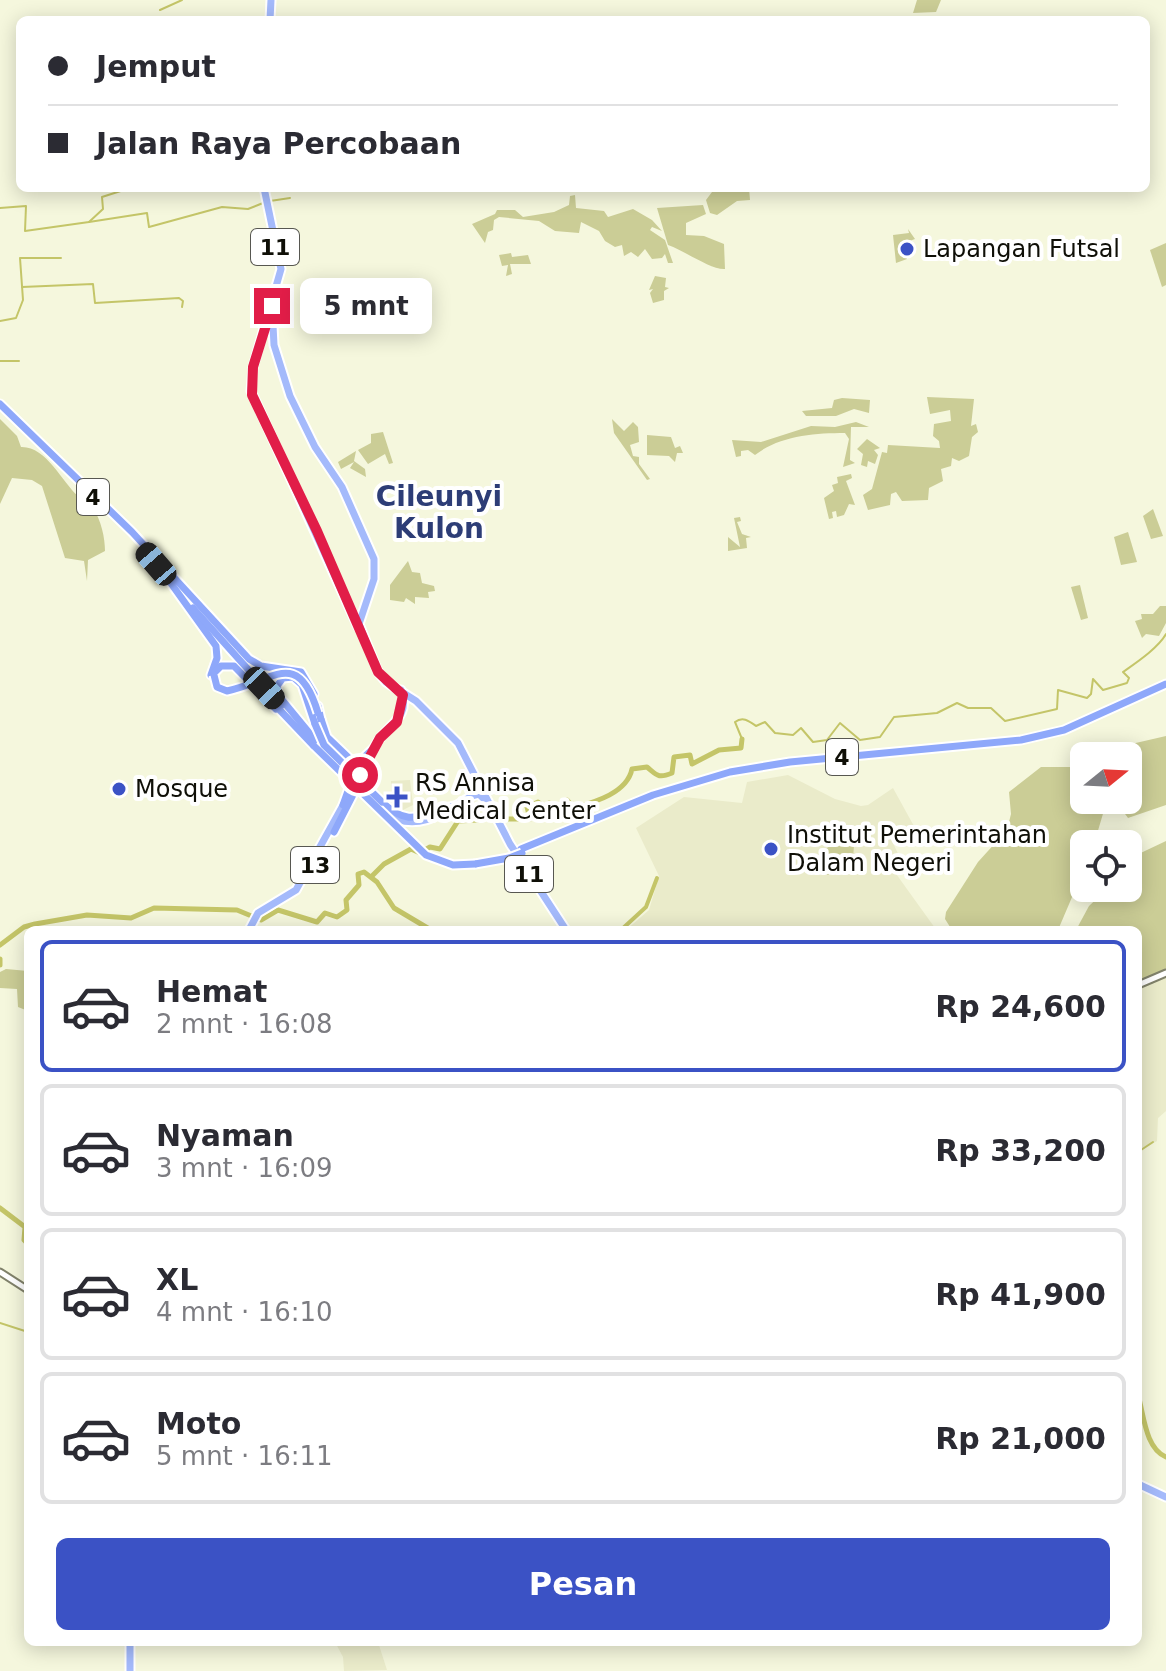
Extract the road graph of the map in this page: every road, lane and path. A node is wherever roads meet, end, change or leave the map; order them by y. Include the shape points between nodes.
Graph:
1 (265, 192) edge
2 (268, 329) junction
3 (0, 406) edge
4 (168, 574) junction
5 (177, 593) junction
6 (357, 620) junction
7 (212, 675) junction
8 (396, 686) junction
9 (1166, 686) edge
10 (412, 698) junction
11 (403, 702) junction
12 (310, 704) junction
13 (276, 705) junction
14 (318, 722) junction
15 (317, 746) junction
16 (347, 760) junction
17 (364, 762) junction
18 (358, 773) junction
19 (475, 777) junction
20 (357, 787) dead end
21 (471, 796) junction
22 (371, 799) junction
23 (343, 805) junction
24 (455, 806) junction
25 (494, 815) junction
26 (334, 832) junction
27 (258, 917) junction
28 (253, 926) edge
29 (562, 926) edge
30 (1166, 973) edge
31 (1142, 983) edge
32 (0, 1272) edge
33 (24, 1287) edge
34 (1142, 1486) edge
35 (1166, 1497) edge
36 (132, 1646) edge
37 (132, 1671) edge

1 - 2 highway, 11 via 281,264
2 - 6 highway, 11 via 253,367 252,395
2 - 6 highway, 11 via 294,406 344,491 374,559 374,579
3 - 4 highway, 4 via 88,488
3 - 5 highway, 4 via 144,551
4 - 13 highway, 4
4 - 14 highway, bridge via 252,661 301,672 311,686
5 - 7 highway via 216,646
5 - 13 highway, 4
6 - 8 highway, 11 via 380,675
7 - 12 highway, bridge via 215,689 228,694 294,675 302,681
7 - 13 highway via 221,666 234,666
7 - 14 highway, bridge via 217,687 227,691 295,672 305,681
8 - 10 highway, 11
8 - 11 highway, 11
9 - 15 highway, 4, bridge via 1064,733 1022,743 731,775 654,797 509,856 475,862 429,851
10 - 11 highway
10 - 19 highway, 11 via 458,743
11 - 17 highway via 396,725
12 - 14 highway, bridge
12 - 15 highway, bridge via 296,678 278,683 280,698
13 - 15 highway, 4
14 - 16 highway
14 - 16 highway, bridge via 326,743
14 - 24 highway, bridge via 324,745 397,814 414,818
16 - 17 highway
16 - 18 highway
16 - 23 highway via 353,778
17 - 18 highway
18 - 22 highway
18 - 23 highway, 13
19 - 21 highway via 478,789
19 - 25 highway, 11
20 - 26 highway
21 - 24 highway
21 - 25 highway, 11 via 482,796
22 - 24 highway via 388,815 409,822 424,822
22 - 26 highway, 13 via 355,799
23 - 27 highway, 13 via 296,890
25 - 29 highway, 11 via 513,854
26 - 27 highway, 13 via 297,895
27 - 28 highway
30 - 31 main road
32 - 33 main road
34 - 35 highway
36 - 37 highway

